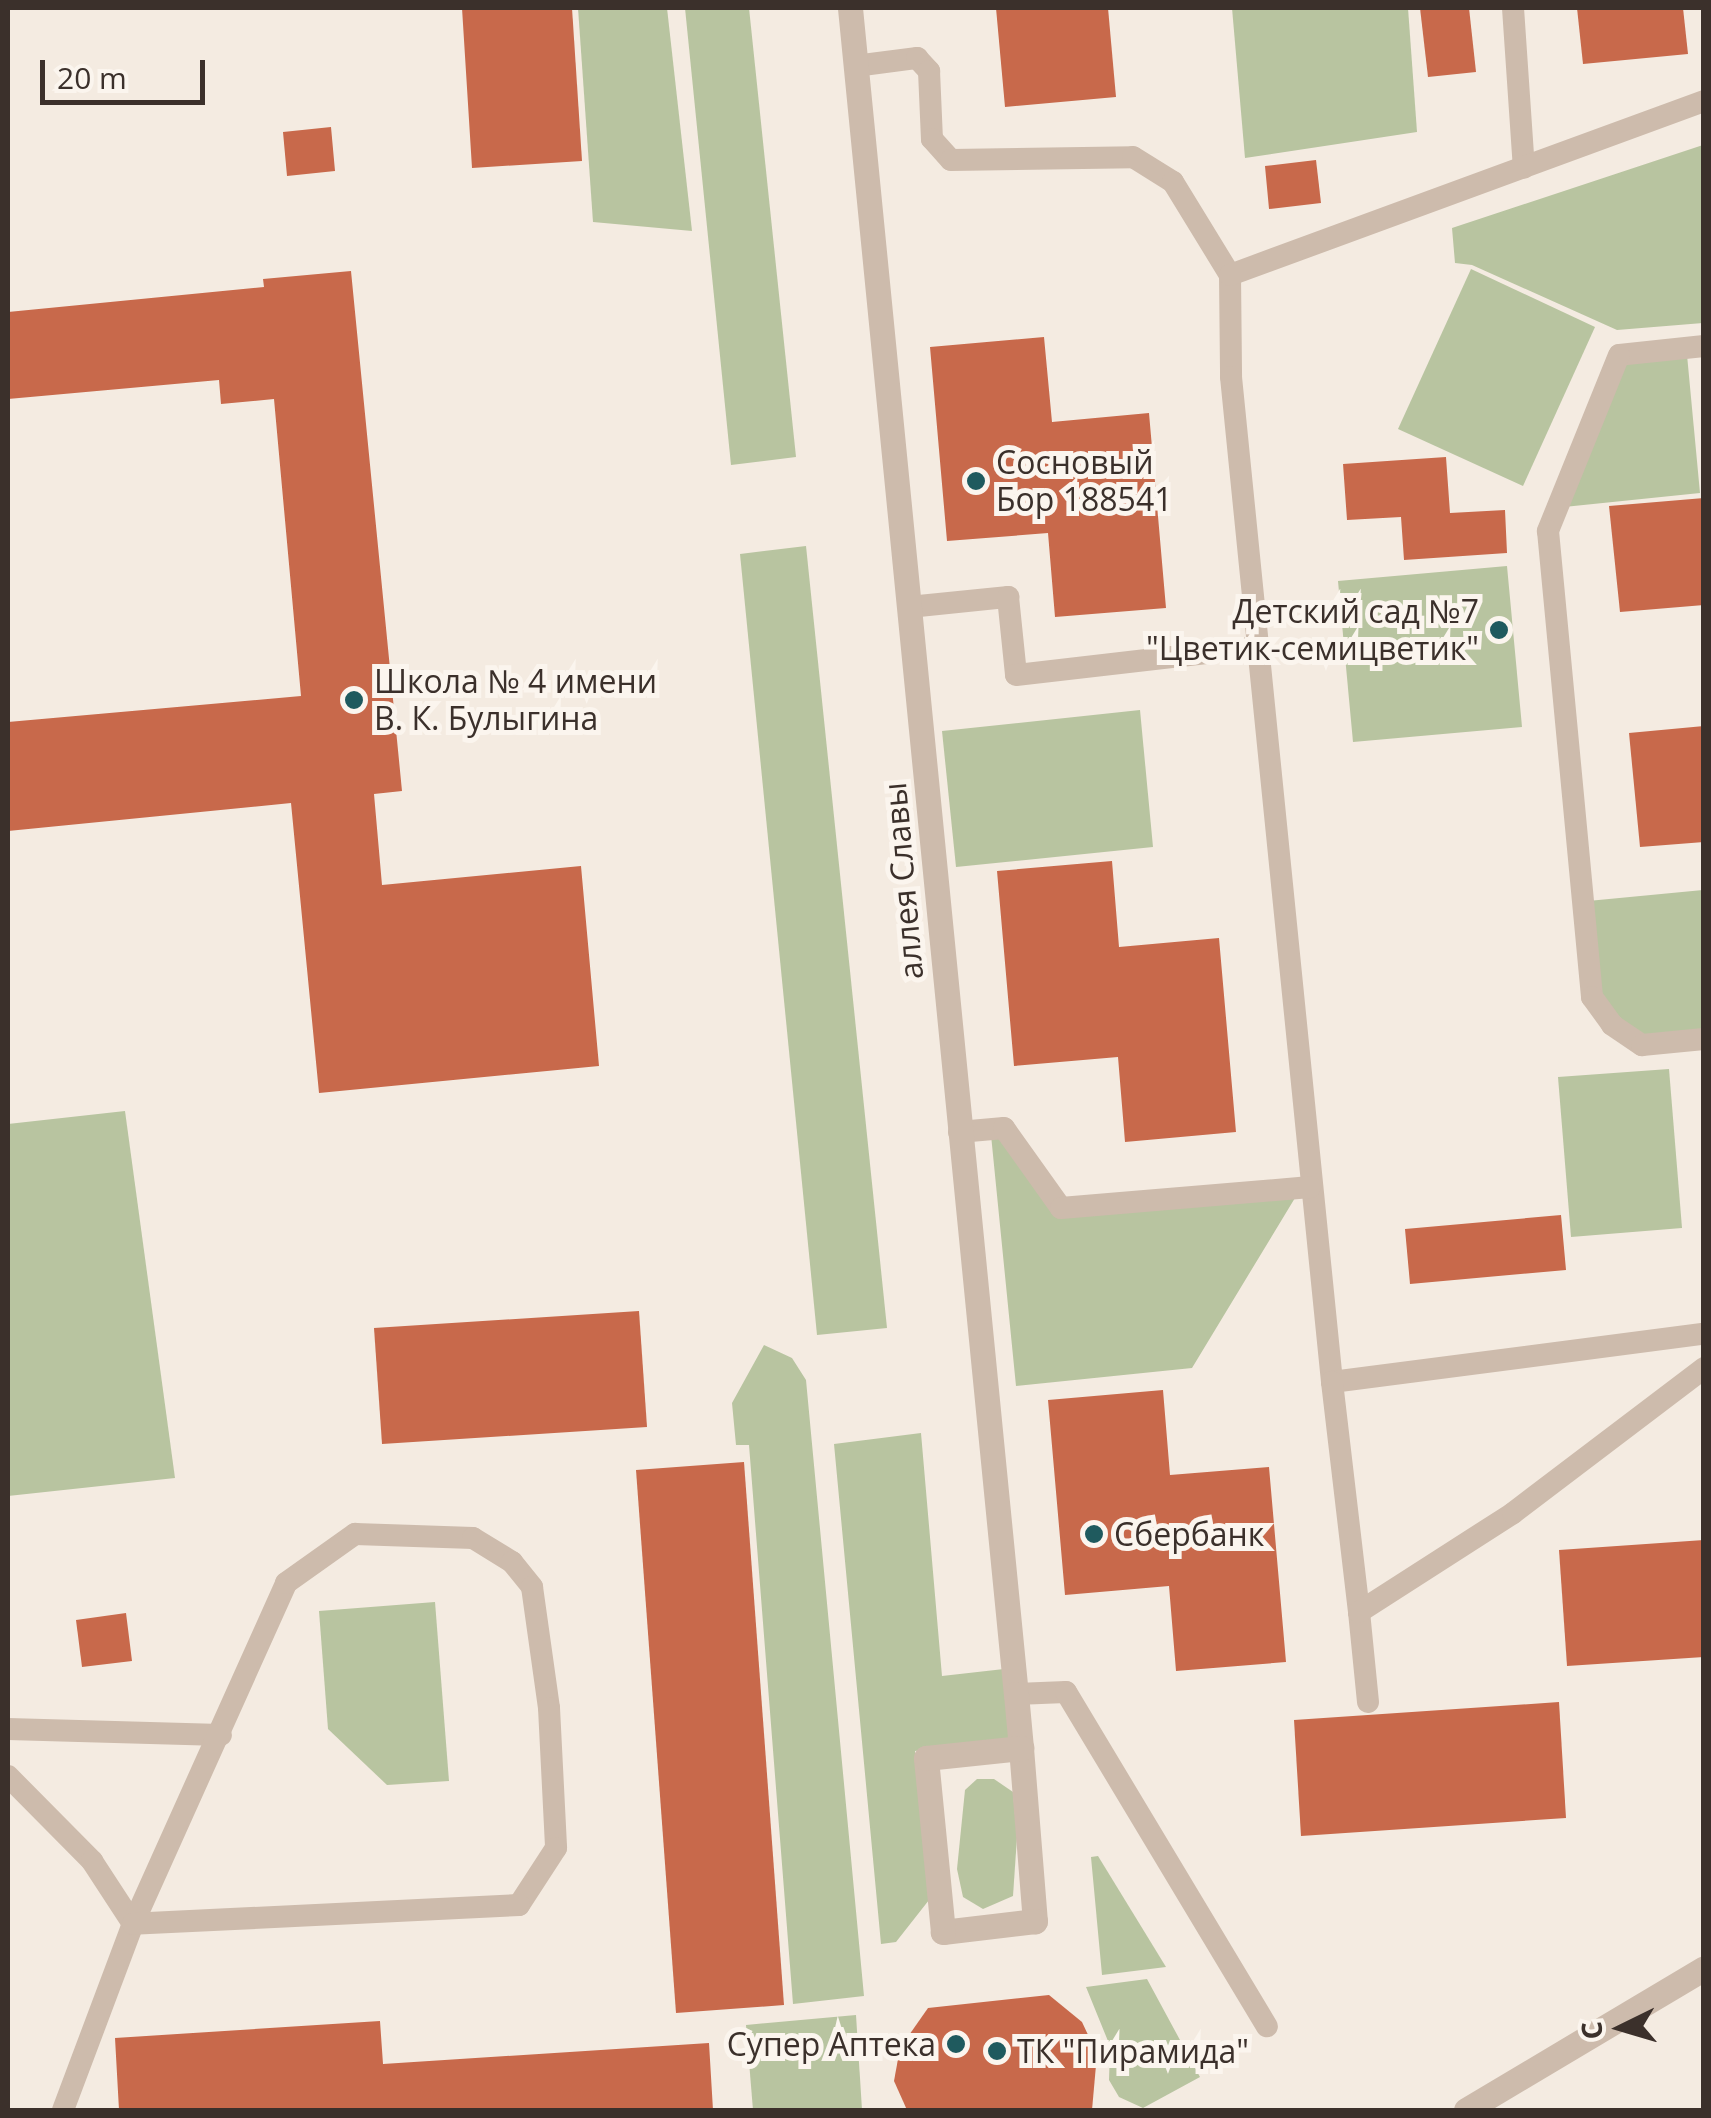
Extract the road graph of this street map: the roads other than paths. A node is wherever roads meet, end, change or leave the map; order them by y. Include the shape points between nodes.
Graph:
1 (850, 8) edge
2 (1513, 8) edge
3 (856, 66) junction
4 (1704, 100) edge
5 (1524, 168) junction
6 (1230, 275) junction
7 (1704, 346) edge
8 (909, 607) junction
9 (1258, 647) junction
10 (1704, 1039) edge
11 (959, 1132) junction
12 (1310, 1187) junction
13 (1704, 1334) edge
14 (1704, 1368) edge
15 (1332, 1382) junction
16 (1360, 1612) junction
17 (1016, 1694) junction
18 (1368, 1702) dead end
19 (8, 1729) edge
20 (221, 1735) junction
21 (1021, 1748) junction
22 (8, 1776) edge
23 (133, 1924) junction
24 (1704, 1968) edge
25 (1267, 2026) dead end
26 (62, 2110) edge
27 (1466, 2110) edge

1 - 3 street, аллея Славы
2 - 5 lane
3 - 6 lane via 917,58 929,71 932,139 951,160 1133,157 1173,182
3 - 8 street, аллея Славы
4 - 5 lane
5 - 6 lane
6 - 9 lane via 1231,377
7 - 10 lane via 1619,355 1548,531 1592,996 1612,1025 1642,1045
8 - 9 lane via 1008,597 1016,675
8 - 11 street, аллея Славы
9 - 12 lane
11 - 12 lane via 1004,1128 1061,1208
11 - 17 street, аллея Славы
12 - 15 lane
13 - 15 lane
14 - 16 lane via 1514,1513
15 - 16 lane
16 - 18 lane
17 - 21 street, аллея Славы
17 - 25 lane via 1066,1692
19 - 20 lane
20 - 23 lane
20 - 23 lane via 286,1582 355,1534 473,1538 512,1562 532,1586 556,1848 520,1906
21 - 21 street, аллея Славы via 926,1758 942,1932 1036,1921
22 - 23 lane via 92,1861
23 - 26 lane
24 - 27 street

